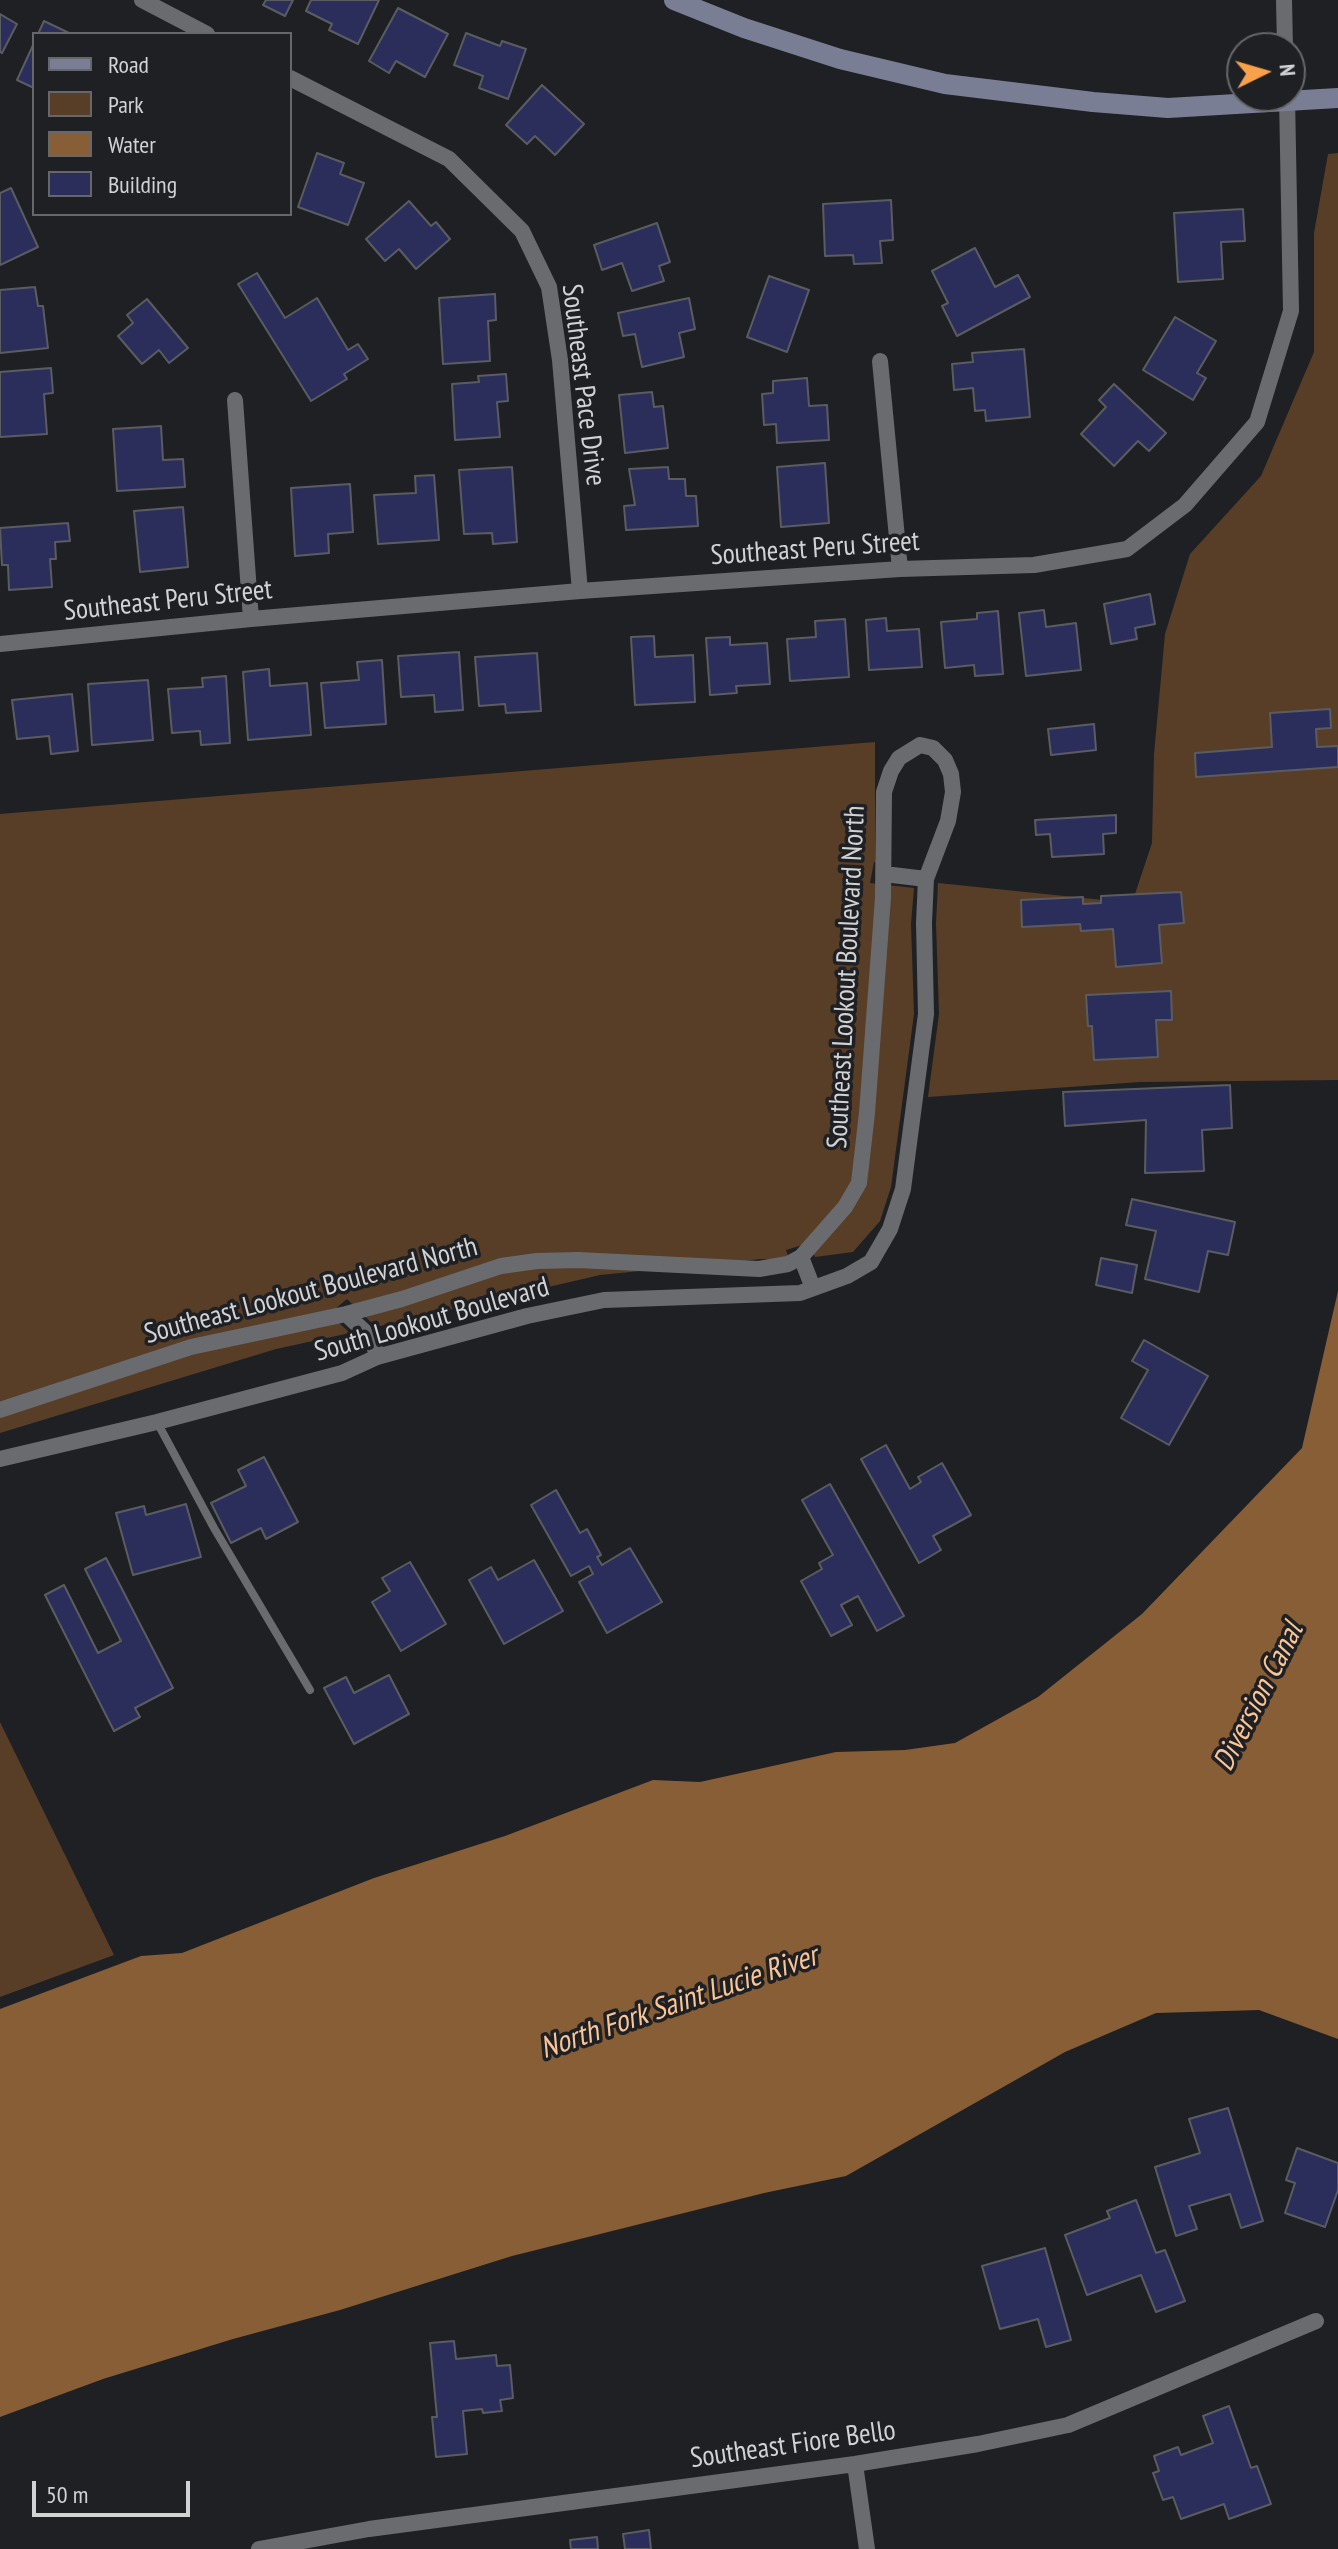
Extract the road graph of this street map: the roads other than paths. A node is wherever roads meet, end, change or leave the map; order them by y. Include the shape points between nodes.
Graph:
1 (142, 0) edge
2 (674, 0) edge
3 (1284, 0) edge
4 (203, 32) edge
5 (1285, 32) edge
6 (292, 79) edge
7 (1338, 98) edge
8 (1306, 99) edge
9 (1226, 104) edge
10 (1287, 112) edge
11 (880, 361) dead end
12 (235, 400) dead end
13 (900, 569) junction
14 (580, 591) junction
15 (251, 619) junction
16 (0, 644) edge
17 (884, 874) junction
18 (926, 879) junction
19 (801, 1257) junction
20 (813, 1288) junction
21 (346, 1314) junction
22 (377, 1357) junction
23 (0, 1410) edge
24 (157, 1422) junction
25 (0, 1459) edge
26 (310, 1690) dead end
27 (1316, 2321) dead end
28 (855, 2464) junction
29 (259, 2549) edge
30 (867, 2549) edge

1 - 4 street
2 - 9 street via 840,59 945,84 1168,108
3 - 5 street
6 - 14 street, Southeast Pace Drive via 449,159 522,231 549,287
7 - 8 street
10 - 13 street, Southeast Peru Street via 1291,311 1257,422 1185,505 1127,549 1034,565
11 - 13 street
12 - 15 street
13 - 14 street, Southeast Peru Street
14 - 15 street, Southeast Peru Street
15 - 16 street, Southeast Peru Street
17 - 18 street
17 - 18 street, Southeast Lookout Boulevard North via 884,792 899,758 920,745 933,748 945,760 953,792
17 - 19 street, Southeast Lookout Boulevard North via 859,1183
18 - 20 street, South Lookout Boulevard via 926,1014 903,1189 890,1229 871,1262
19 - 20 street
19 - 21 street, Southeast Lookout Boulevard North via 759,1269 537,1261 501,1266
20 - 22 street, South Lookout Boulevard via 775,1295 604,1300
21 - 22 street via 364,1331
21 - 23 street, Southeast Lookout Boulevard North via 191,1347
22 - 24 street, South Lookout Boulevard via 342,1373
24 - 25 street, South Lookout Boulevard
24 - 26 lane
27 - 28 street, Southeast Fiore Bello via 1068,2425
28 - 29 street, Southeast Fiore Bello via 369,2529
28 - 30 street

